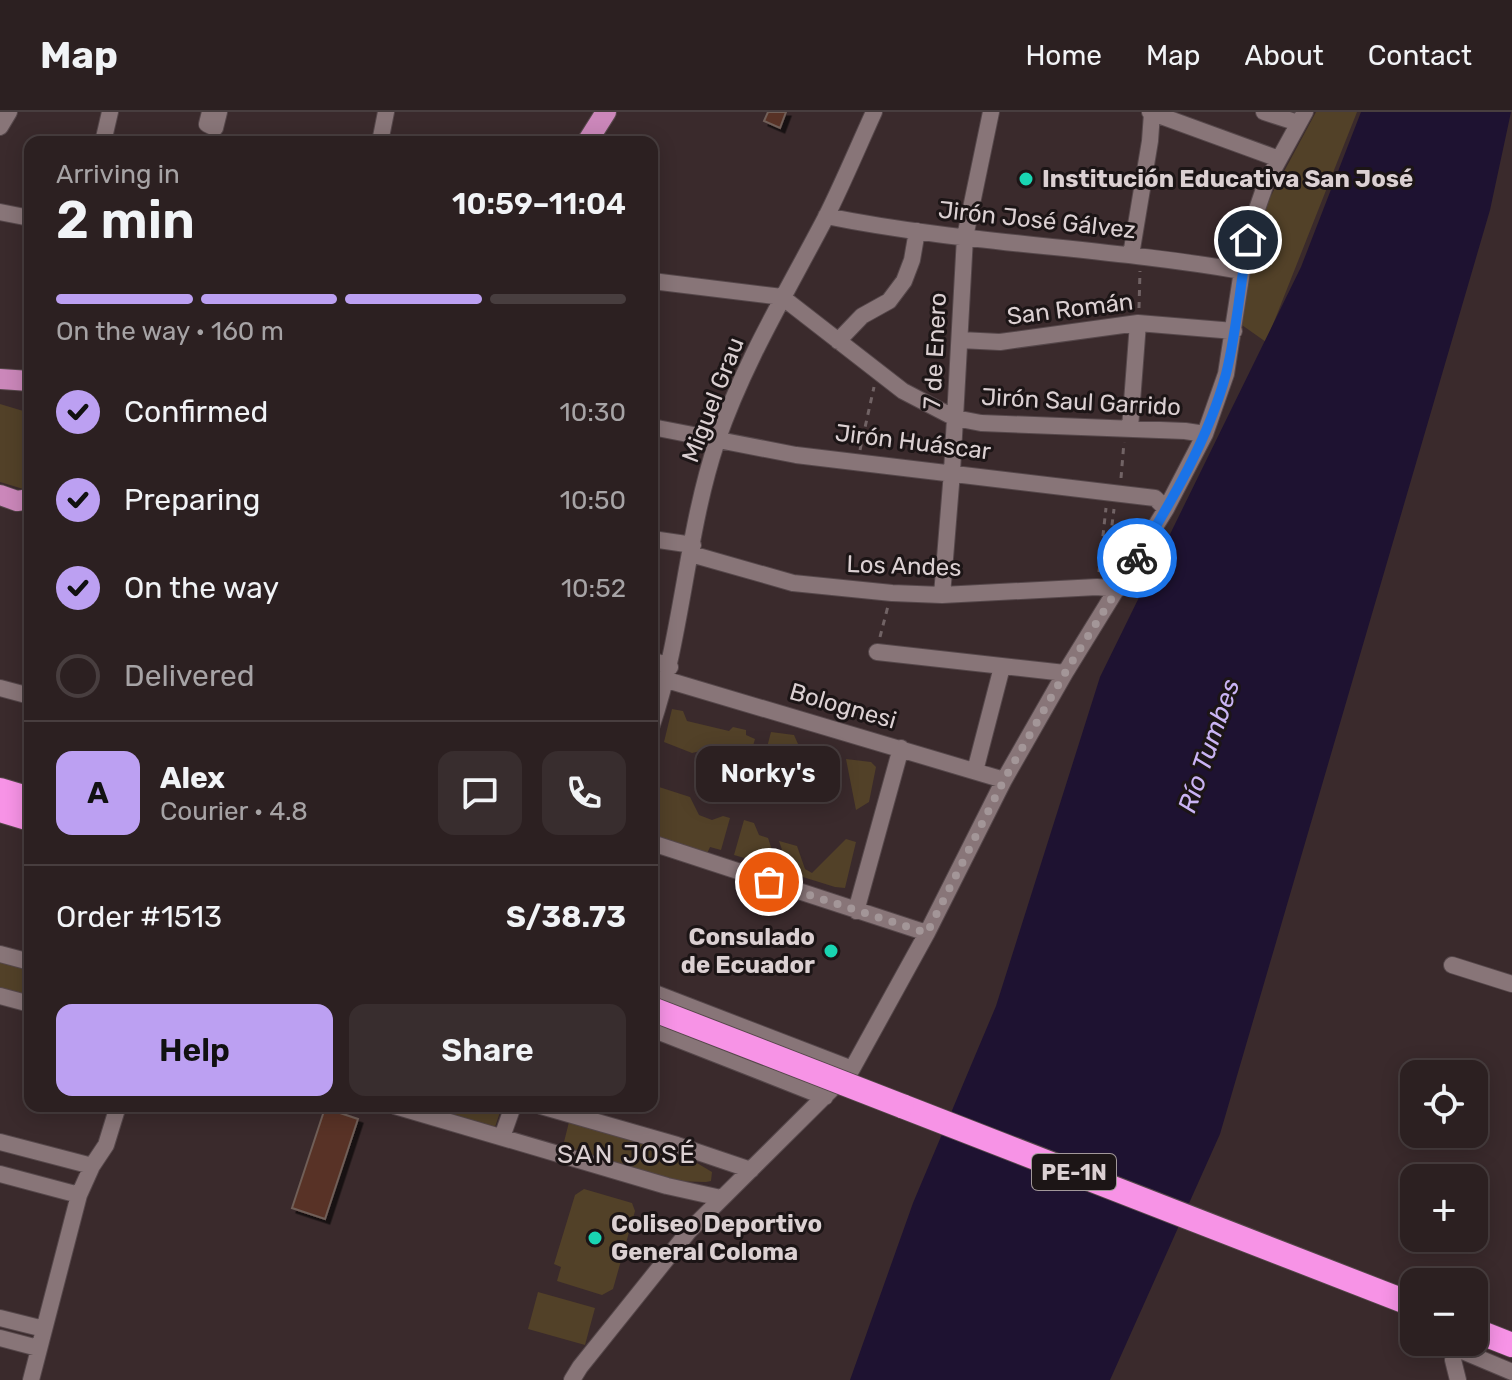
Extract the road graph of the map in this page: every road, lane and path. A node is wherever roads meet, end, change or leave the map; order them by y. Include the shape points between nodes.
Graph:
1 (9, 112) edge
2 (110, 112) edge
3 (210, 112) edge
4 (219, 112) edge
5 (386, 112) edge
6 (606, 112) edge
7 (874, 112) edge
8 (991, 112) edge
9 (1151, 112) edge
10 (1264, 112) edge
11 (1301, 118) edge
12 (0, 127) edge
13 (104, 136) edge
14 (381, 136) edge
15 (591, 136) edge
16 (1279, 159) junction
17 (0, 212) edge
18 (826, 216) junction
19 (24, 217) edge
20 (917, 231) junction
21 (965, 237) junction
22 (1136, 255) junction
23 (1242, 271) junction
24 (658, 282) edge
25 (782, 297) junction
26 (1138, 323) junction
27 (1234, 331) junction
28 (960, 340) junction
29 (838, 341) junction
30 (877, 372) junction
31 (0, 379) edge
32 (24, 381) edge
33 (955, 418) junction
34 (658, 428) edge
35 (1127, 428) junction
36 (1205, 434) junction
37 (718, 440) junction
38 (859, 462) junction
39 (952, 472) junction
40 (1114, 493) junction
41 (1166, 509) junction
42 (658, 541) edge
43 (692, 550) junction
44 (1106, 588) junction
45 (892, 593) junction
46 (942, 595) junction
47 (877, 652) joint
48 (658, 665) edge
49 (1002, 667) junction
50 (668, 673) junction
51 (1065, 673) junction
52 (0, 688) edge
53 (24, 694) edge
54 (658, 706) edge
55 (901, 748) junction
56 (975, 771) junction
57 (1004, 780) junction
58 (0, 790) edge
59 (24, 797) edge
60 (0, 810) edge
61 (24, 817) edge
62 (658, 845) edge
63 (856, 911) junction
64 (927, 933) junction
65 (0, 954) edge
66 (24, 960) edge
67 (1452, 965) dead end
68 (1512, 984) edge
69 (658, 994) edge
70 (0, 996) edge
71 (24, 1002) edge
72 (658, 1011) edge
73 (658, 1031) edge
74 (852, 1069) junction
75 (825, 1097) junction
76 (116, 1112) edge
77 (416, 1112) edge
78 (511, 1112) edge
79 (562, 1112) edge
80 (502, 1137) junction
81 (0, 1142) edge
82 (92, 1166) junction
83 (751, 1170) junction
84 (0, 1174) edge
85 (79, 1195) junction
86 (721, 1198) junction
87 (1400, 1299) edge
88 (0, 1318) edge
89 (44, 1329) junction
90 (1488, 1336) edge
91 (0, 1338) edge
92 (1512, 1345) edge
93 (38, 1348) junction
94 (1454, 1356) edge
95 (1478, 1356) edge
96 (1512, 1372) edge
97 (31, 1380) edge
98 (572, 1380) edge
99 (1458, 1380) edge

1 - 12 street
2 - 13 street
3 - 4 street via 207,124 215,128
5 - 14 street
6 - 15 main road
7 - 18 street, Miguel Grau
8 - 21 street, 7 de Enero
9 - 16 street
9 - 22 street
10 - 11 street
11 - 16 street
16 - 23 street via 1256,212
17 - 19 street
18 - 20 street, Jirón José Gálvez
18 - 25 street, Miguel Grau
20 - 21 street, Jirón José Gálvez
20 - 29 street via 904,281 889,301 862,316
21 - 22 street, Jirón José Gálvez
21 - 28 street, 7 de Enero
22 - 23 street, Jirón José Gálvez
22 - 26 path
23 - 27 street
24 - 25 street
25 - 29 street, Jirón Saul Garrido
25 - 37 street, Miguel Grau
26 - 27 street, San Román
26 - 28 street, San Román via 1000,342
26 - 35 street
27 - 36 street
28 - 33 street, 7 de Enero
29 - 30 street, Jirón Saul Garrido
30 - 33 street, Jirón Saul Garrido
30 - 38 path
31 - 32 main road
33 - 35 street, Jirón Saul Garrido
33 - 39 street, 7 de Enero
34 - 37 street, Jirón Huáscar
35 - 36 street, Jirón Saul Garrido
35 - 40 path
36 - 41 street
37 - 38 street, Jirón Huáscar
37 - 43 street, Miguel Grau
38 - 39 street, Jirón Huáscar
39 - 40 street, Jirón Huáscar
39 - 46 street, 7 de Enero
40 - 41 street, Jirón Huáscar via 1155,498
40 - 44 path
40 - 44 path
41 - 44 street
42 - 43 street, Los Andes
43 - 45 street, Los Andes via 793,583
43 - 50 street, Miguel Grau
44 - 46 street, Los Andes
44 - 51 street
45 - 46 street, Los Andes
45 - 47 path
47 - 49 street
48 - 50 street, Bolognesi
49 - 51 street
49 - 56 street
50 - 54 street, Miguel Grau
50 - 55 street, Bolognesi
51 - 57 street
52 - 53 street
55 - 56 street, Bolognesi
55 - 63 street
56 - 57 street, Bolognesi
57 - 64 street
58 - 59 highway
60 - 61 highway
62 - 63 street
63 - 64 street
64 - 74 street
65 - 66 street
67 - 68 street
69 - 74 street
70 - 71 street
72 - 87 highway, PE-1N, bridge
73 - 75 street
74 - 75 street
75 - 83 street
76 - 82 street via 106,1145
77 - 80 street
78 - 80 street
79 - 83 street
80 - 86 street
81 - 82 street
82 - 85 street
83 - 86 street
84 - 85 street
85 - 89 street
86 - 98 street
88 - 89 street
89 - 93 street
90 - 92 highway
91 - 93 street
93 - 97 street
94 - 99 street
95 - 96 street

